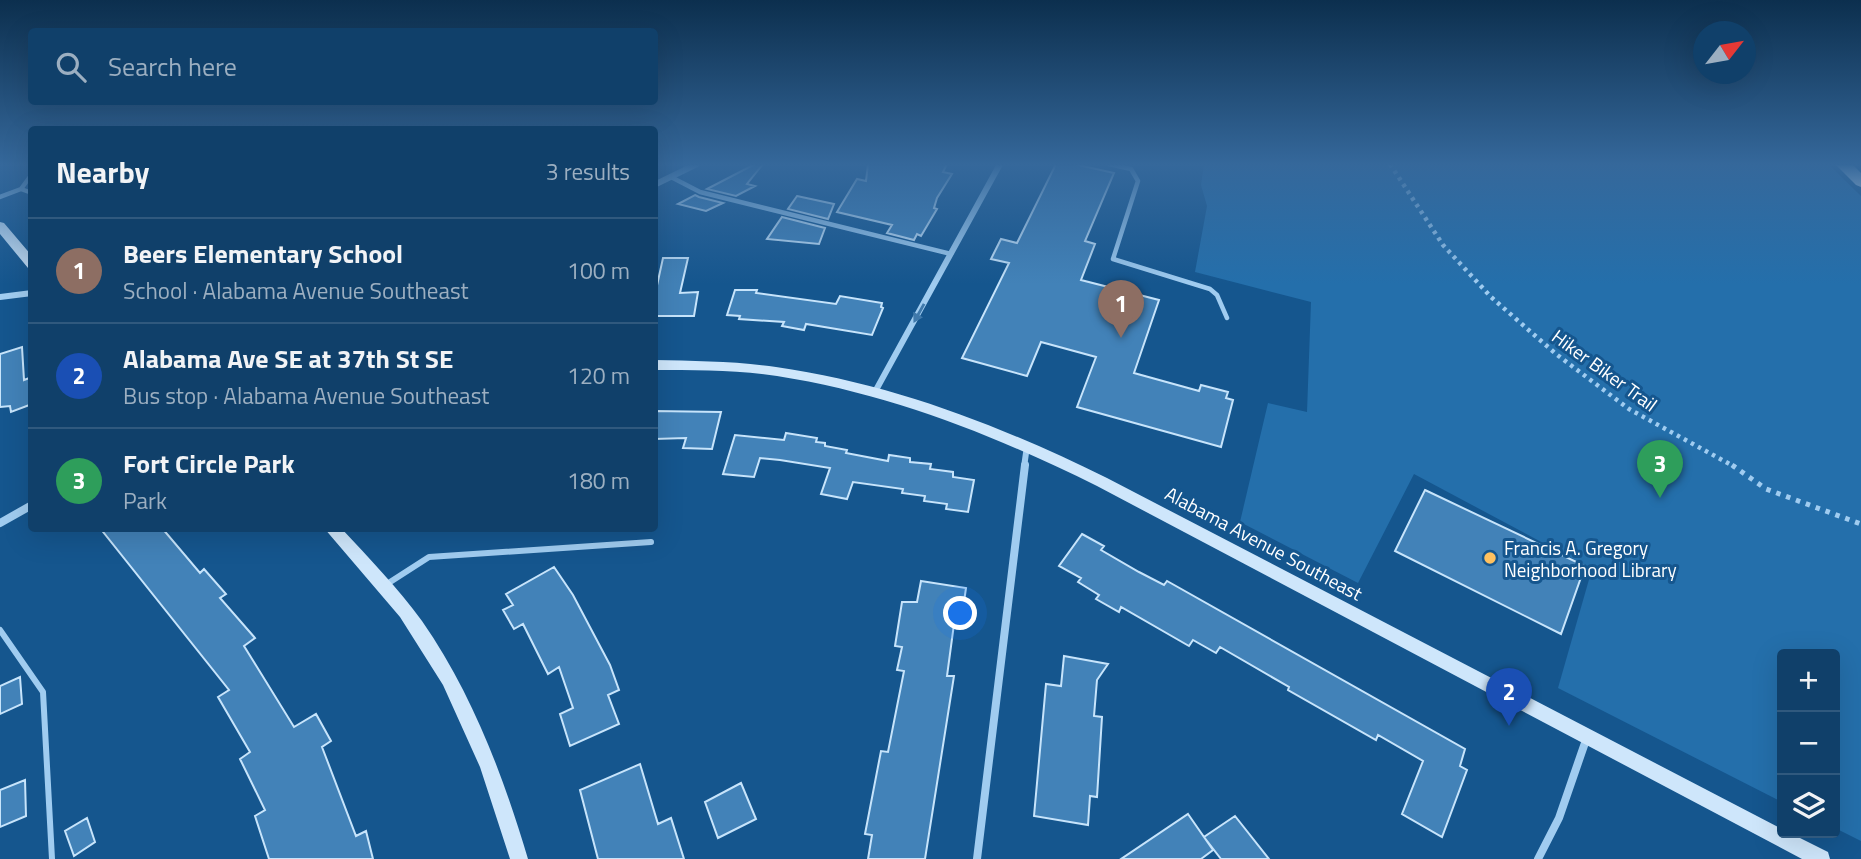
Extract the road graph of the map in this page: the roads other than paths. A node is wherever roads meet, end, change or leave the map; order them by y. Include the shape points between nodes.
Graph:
1 (749, 204) edge
2 (978, 204) edge
3 (1131, 204) edge
4 (0, 226) edge
5 (951, 254) junction
6 (28, 260) edge
7 (28, 294) edge
8 (0, 298) edge
9 (1227, 318) dead end
10 (658, 365) edge
11 (876, 390) junction
12 (1027, 444) junction
13 (28, 507) edge
14 (0, 523) edge
15 (335, 532) edge
16 (651, 542) dead end
17 (384, 586) junction
18 (0, 630) edge
19 (1588, 737) junction
20 (52, 859) edge
21 (519, 859) edge
22 (977, 859) edge
23 (1538, 859) edge
24 (1821, 859) edge

1 - 5 lane
2 - 5 street
3 - 9 lane via 1113,259 1210,289
4 - 6 main road
5 -> 11 street
7 - 8 street
10 - 11 main road, Alabama Avenue Southeast via 776,371
11 - 12 main road, Alabama Avenue Southeast
12 - 19 main road, Alabama Avenue Southeast
12 - 22 street
13 - 14 street
15 - 17 main road
16 - 17 lane via 429,557
17 - 21 main road via 417,628 455,692 493,776
18 - 20 lane via 43,692
19 - 23 street via 1559,818
19 - 24 main road, Alabama Avenue Southeast

